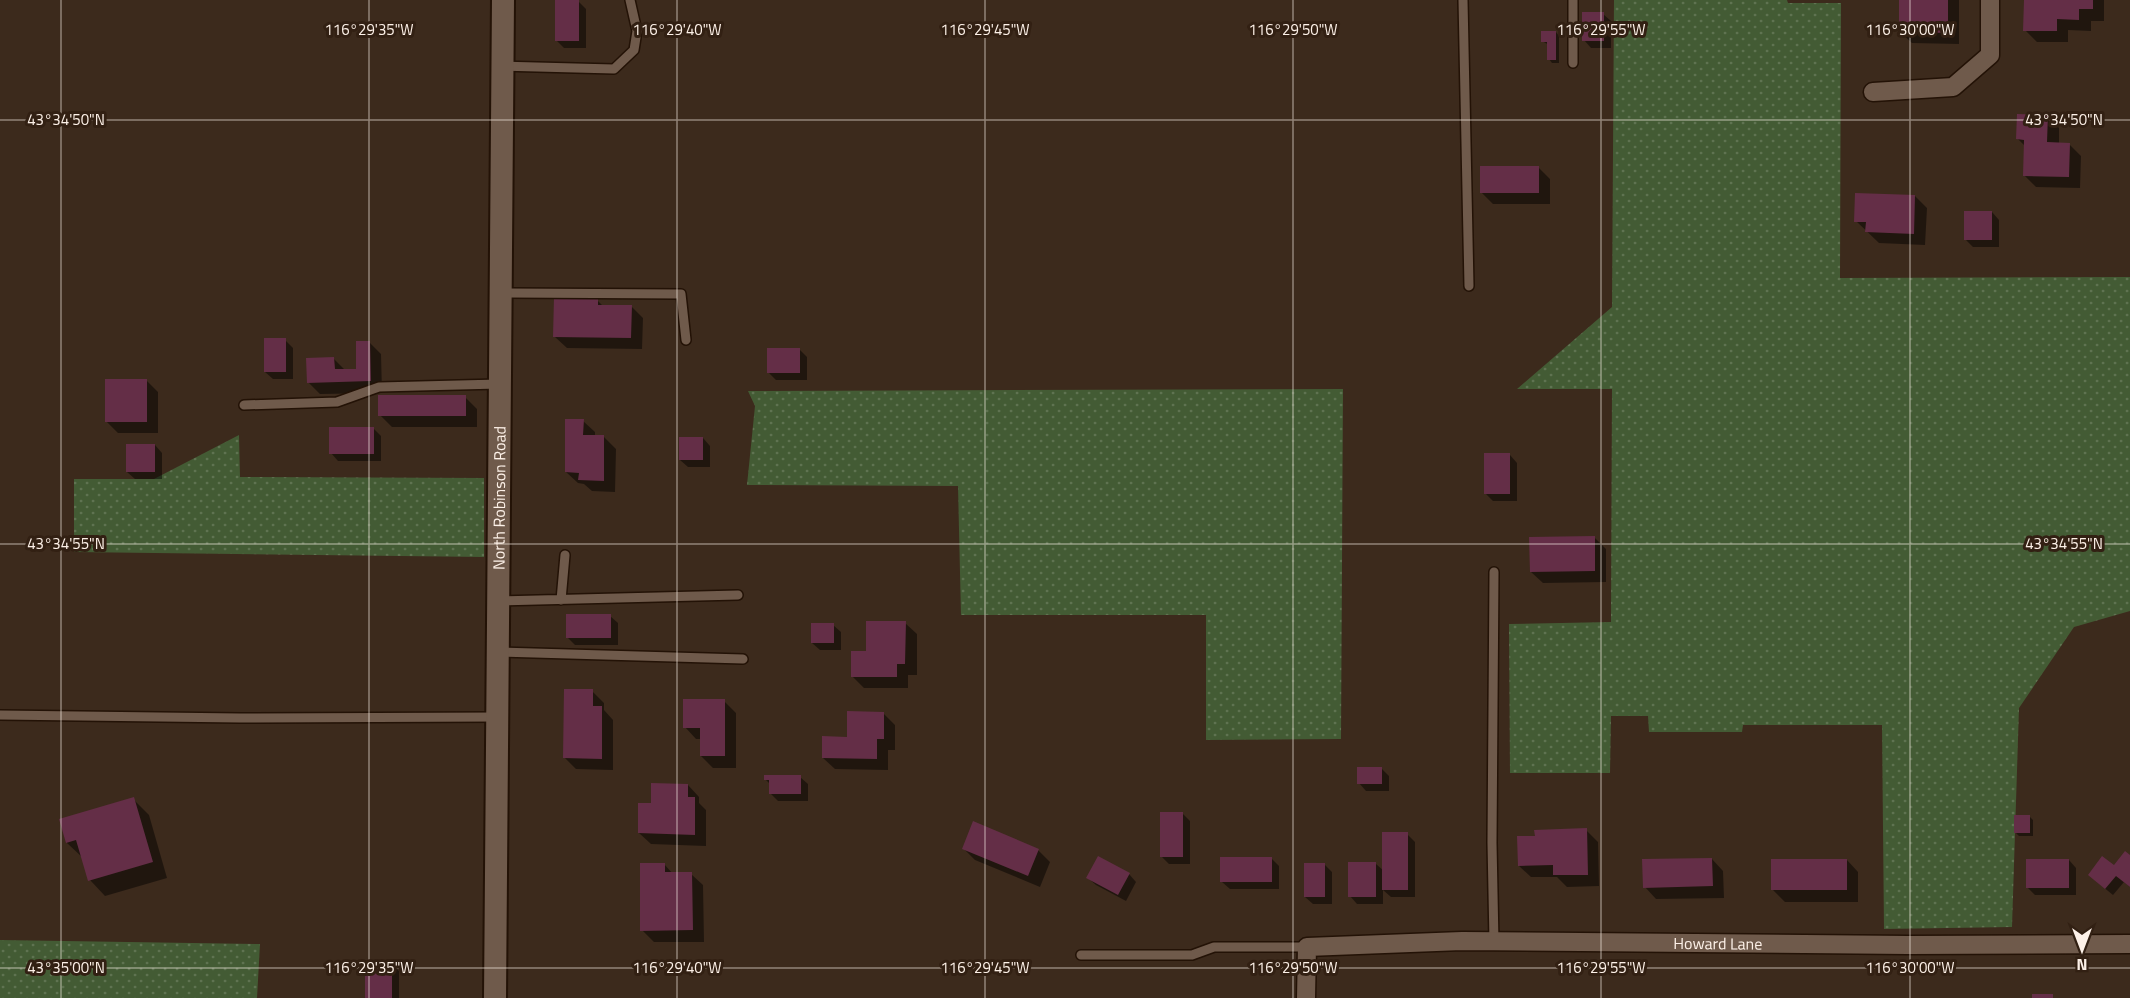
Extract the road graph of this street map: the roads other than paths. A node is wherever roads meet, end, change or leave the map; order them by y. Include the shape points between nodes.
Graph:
1 (503, 0) edge
2 (630, 0) edge
3 (1463, 0) edge
4 (1573, 0) edge
5 (1990, 0) edge
6 (1573, 63) dead end
7 (502, 66) junction
8 (1873, 92) dead end
9 (1469, 286) dead end
10 (500, 293) junction
11 (686, 340) dead end
12 (499, 384) junction
13 (244, 405) dead end
14 (565, 555) dead end
15 (1494, 572) dead end
16 (738, 595) dead end
17 (561, 600) junction
18 (498, 601) junction
19 (498, 652) junction
20 (743, 659) dead end
21 (0, 715) edge
22 (498, 717) junction
23 (1494, 942) junction
24 (2130, 944) edge
25 (1307, 947) junction
26 (1081, 955) dead end
27 (495, 998) edge
28 (1306, 998) edge

1 - 7 street, North Robinson Road
2 - 7 lane via 637,31 634,50 614,69
3 - 9 lane
4 - 6 lane
5 - 8 street via 1990,55 1953,87
7 - 10 street, North Robinson Road
10 - 11 lane via 681,294
10 - 12 street, North Robinson Road
12 - 13 lane via 379,387 337,402
12 - 18 street, North Robinson Road
14 - 17 lane
15 - 23 lane
16 - 17 lane
17 - 18 lane
18 - 19 street, North Robinson Road
19 - 20 lane
19 - 22 street, North Robinson Road
21 - 22 lane
22 - 27 street, North Robinson Road
23 - 24 street, Howard Lane
23 - 25 street, Howard Lane
25 - 26 lane via 1214,946 1192,955
25 - 28 street

